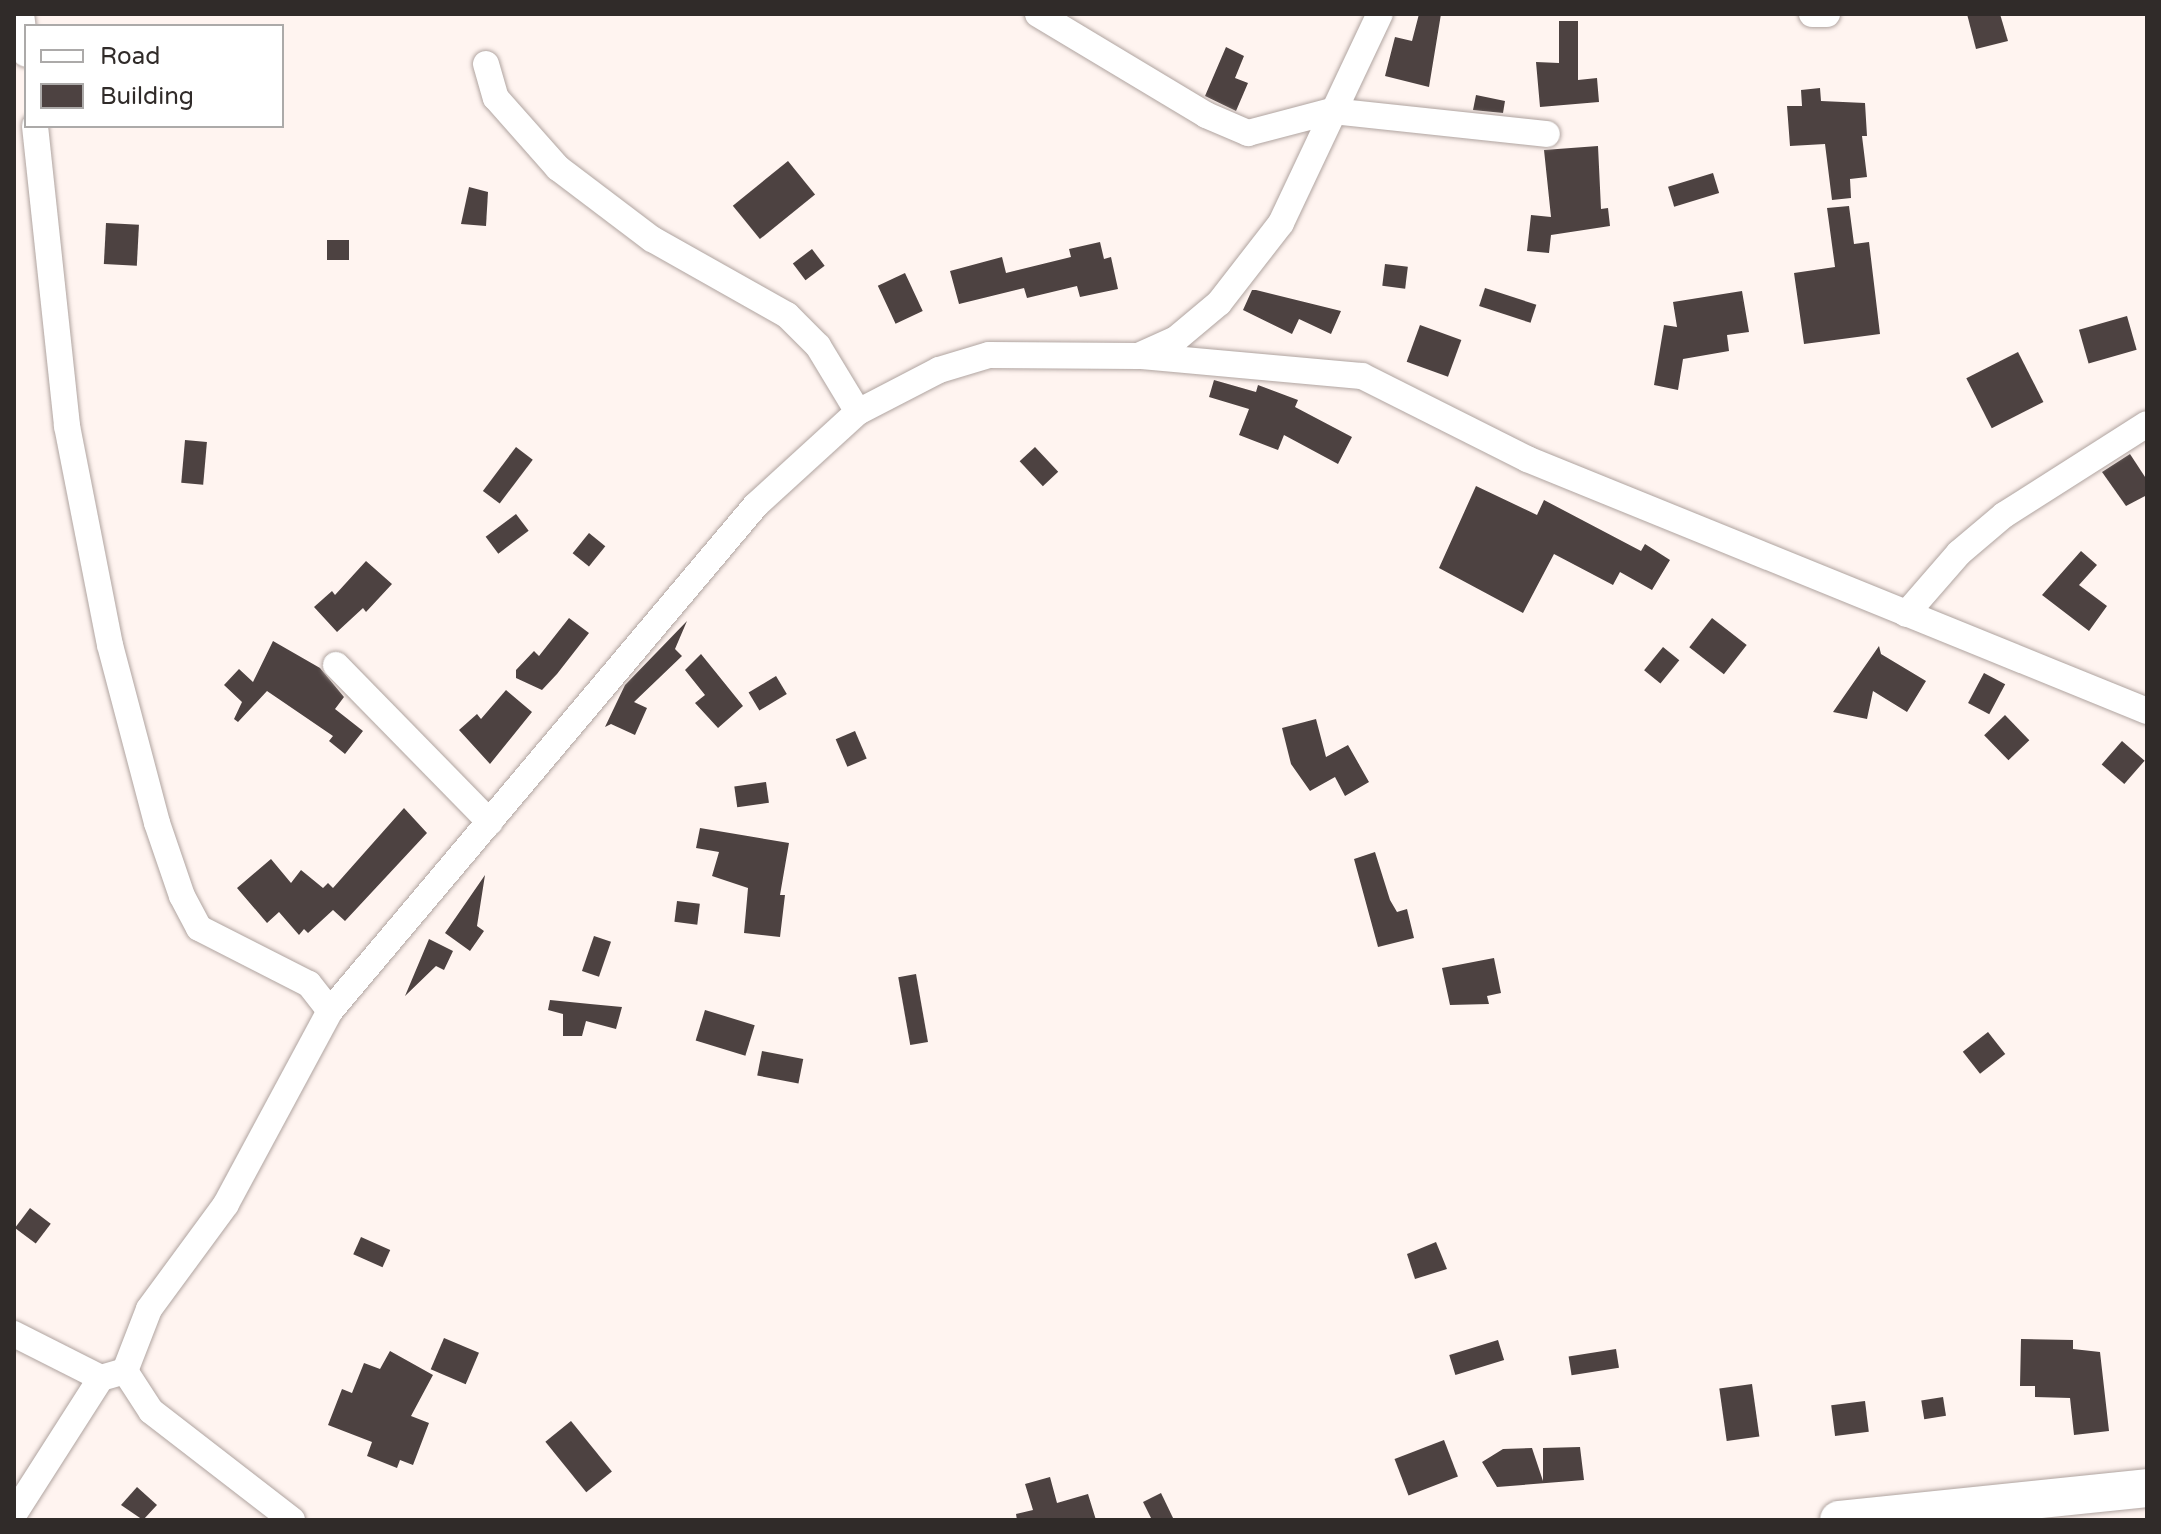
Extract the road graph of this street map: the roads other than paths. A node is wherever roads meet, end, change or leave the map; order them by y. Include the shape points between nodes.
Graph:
1 (21, 14) edge
2 (1038, 14) edge
3 (1380, 14) edge
4 (1812, 14) edge
5 (1827, 14) edge
6 (24, 38) edge
7 (486, 64) dead end
8 (1332, 111) junction
9 (35, 128) edge
10 (1547, 134) dead end
11 (1138, 356) junction
12 (858, 412) junction
13 (2147, 424) edge
14 (1906, 614) junction
15 (336, 665) dead end
16 (2147, 711) edge
17 (490, 822) junction
18 (330, 1011) junction
19 (14, 1334) edge
20 (113, 1375) junction
21 (2147, 1488) edge
22 (14, 1514) edge
23 (1938, 1516) edge
24 (292, 1520) edge
25 (1839, 1520) edge

1 - 6 street
2 - 8 street via 1206,115 1248,133
3 - 8 street
4 - 5 street
7 - 12 street via 496,98 558,168 652,239 787,315 818,346
8 - 10 street
8 - 11 street via 1281,223 1240,283 1176,339
9 - 18 street via 67,426 110,645 157,823 199,928 309,984
11 - 12 street via 989,355 939,370
11 - 14 street via 1362,376 1527,459 1677,516
12 - 17 street via 756,505
13 - 14 street via 2004,515 1959,553
14 - 16 street
15 - 17 street
17 - 18 street
18 - 20 street via 226,1204 149,1309
19 - 20 street
20 - 22 street
20 - 24 street via 151,1411
21 - 23 street
23 - 25 street

